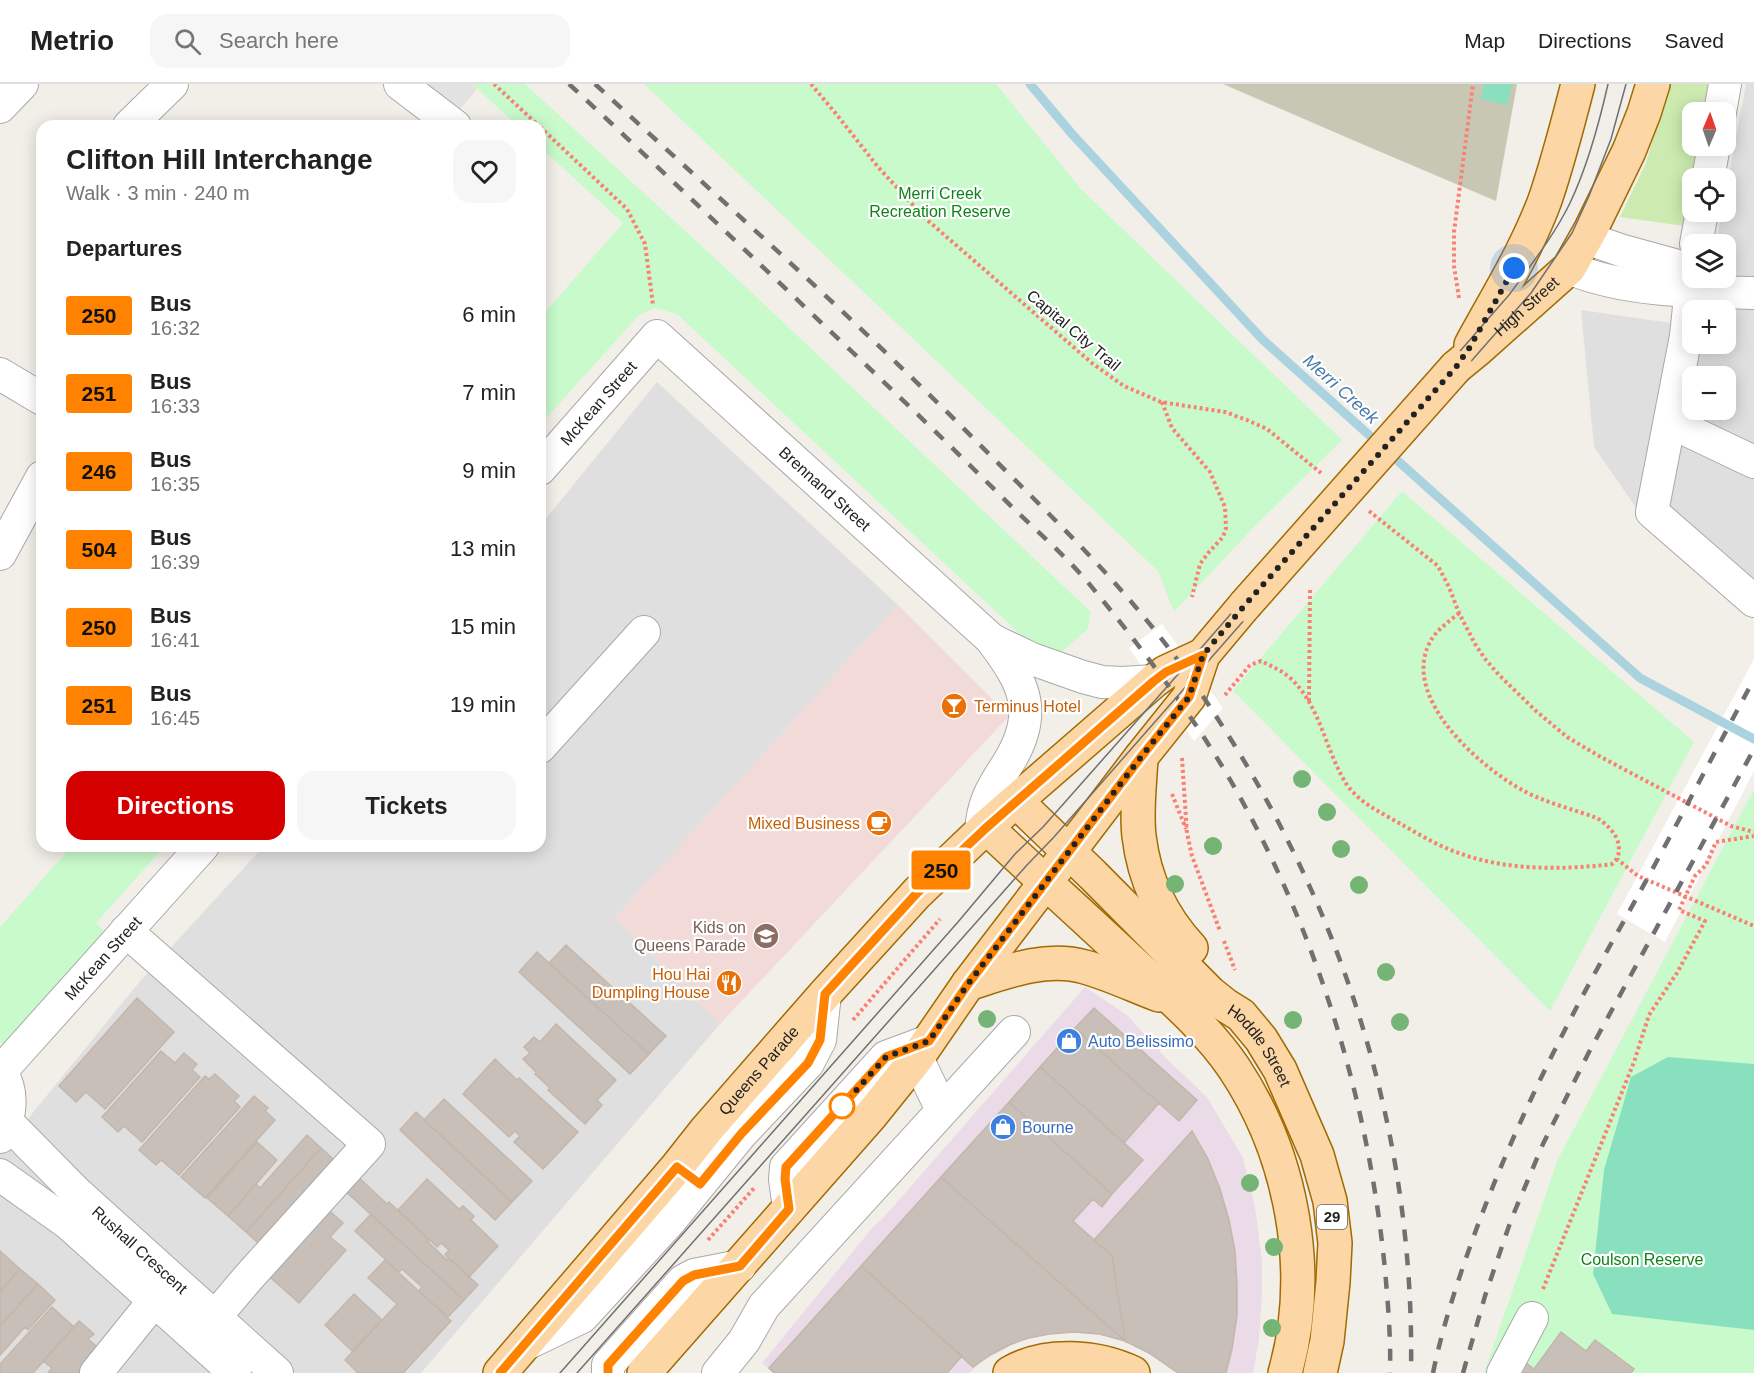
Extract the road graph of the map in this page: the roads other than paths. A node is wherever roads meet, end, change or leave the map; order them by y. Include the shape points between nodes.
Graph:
1 (22, 84) edge
2 (172, 84) edge
3 (400, 84) edge
4 (1578, 84) edge
5 (1653, 84) edge
6 (1725, 84) edge
7 (1722, 102) edge
8 (0, 107) edge
9 (135, 120) edge
10 (447, 120) edge
11 (1530, 234) junction
12 (1586, 238) junction
13 (1569, 268) junction
14 (1682, 276) edge
15 (1682, 280) edge
16 (1736, 284) edge
17 (1690, 288) edge
18 (1736, 288) edge
19 (1754, 291) edge
20 (1488, 331) junction
21 (657, 336) joint
22 (1456, 367) joint
23 (0, 374) edge
24 (36, 395) edge
25 (1670, 422) junction
26 (546, 462) edge
27 (1754, 462) edge
28 (36, 488) edge
29 (0, 554) edge
30 (1754, 601) edge
31 (644, 632) dead end
32 (991, 639) junction
33 (1203, 655) junction
34 (1154, 681) junction
35 (546, 738) edge
36 (1141, 757) junction
37 (1017, 802) junction
38 (983, 830) junction
39 (1068, 851) junction
40 (198, 852) edge
41 (1046, 883) junction
42 (126, 931) junction
43 (968, 984) junction
44 (1175, 1001) junction
45 (1241, 1015) junction
46 (1014, 1032) dead end
47 (923, 1050) junction
48 (1, 1070) edge
49 (942, 1110) junction
50 (4, 1130) edge
51 (0, 1175) edge
52 (735, 1272) junction
53 (154, 1301) junction
54 (764, 1306) junction
55 (215, 1317) junction
56 (1532, 1318) road end
57 (733, 1368) edge
58 (96, 1373) edge
59 (235, 1373) edge
60 (277, 1373) edge
61 (500, 1373) edge
62 (608, 1373) edge
63 (644, 1373) edge
64 (1010, 1373) edge
65 (1133, 1373) edge
66 (1285, 1373) edge
67 (1320, 1373) edge
68 (1503, 1373) edge

1 - 8 street
2 - 9 street
3 - 10 street
4 - 11 main road, High Street via 1558,159
5 - 12 main road, High Street via 1629,152
6 - 7 street
11 - 12 main road via 1554,230
11 - 13 main road via 1540,250
11 - 20 main road, High Street
12 - 13 main road, High Street
12 - 14 street
13 - 15 street via 1612,282
13 - 20 main road, High Street
16 - 19 street
17 - 25 street
18 - 19 street
20 - 22 main road, High Street
21 - 26 street, McKean Street
21 - 32 street, Brennand Street
22 - 33 main road, Queens Parade, bridge
23 - 24 street
25 - 27 street
25 - 30 street via 1652,512
28 - 29 street
31 - 35 street
32 - 34 street, Brennand Street via 1032,659 1102,682
32 - 38 street, Brennand Street via 1016,676 1026,716 1020,742 985,804
33 - 34 main road, Queens Parade
33 - 36 main road, Queens Parade via 1189,697
34 - 37 main road, Queens Parade
36 - 39 main road, Queens Parade
36 - 45 main road, 29 via 1139,837 1152,888 1177,934 1225,984
37 - 38 main road, Queens Parade
37 - 39 main road, Hoddle Street
38 - 41 main road, Hoddle Street / 29
38 - 61 main road, Queens Parade via 917,893 825,994 707,1129 688,1175
39 - 41 main road, Queens Parade
39 - 45 main road, Hoddle Street via 1210,993
40 - 42 street, McKean Street
41 - 43 main road, Queens Parade
41 - 44 main road, Hoddle Street / 29
42 - 48 street, McKean Street
42 - 55 street via 369,1144
43 - 44 main road via 1004,972 1056,963 1086,968
43 - 47 main road, Queens Parade
44 - 66 main road, Hoddle Street / 29 via 1233,1067 1279,1162 1297,1241 1298,1276 1296,1318
45 - 67 main road, Hoddle Street / 29 via 1280,1070 1317,1155 1330,1201 1335,1253
46 - 49 street
47 - 49 street
47 - 52 main road, Queens Parade
48 - 50 street via 9,1087 11,1105
49 - 54 street
50 - 55 street, Rushall Crescent
51 - 53 street, Rushall Crescent via 69,1224
52 - 54 street
52 - 62 street via 694,1275 683,1281 608,1365
52 - 63 main road, Queens Parade
53 - 58 street
53 - 59 street, Rushall Crescent
54 - 57 street
55 - 60 street, Rushall Crescent
56 - 68 street
64 - 65 main road via 1048,1360 1079,1359

